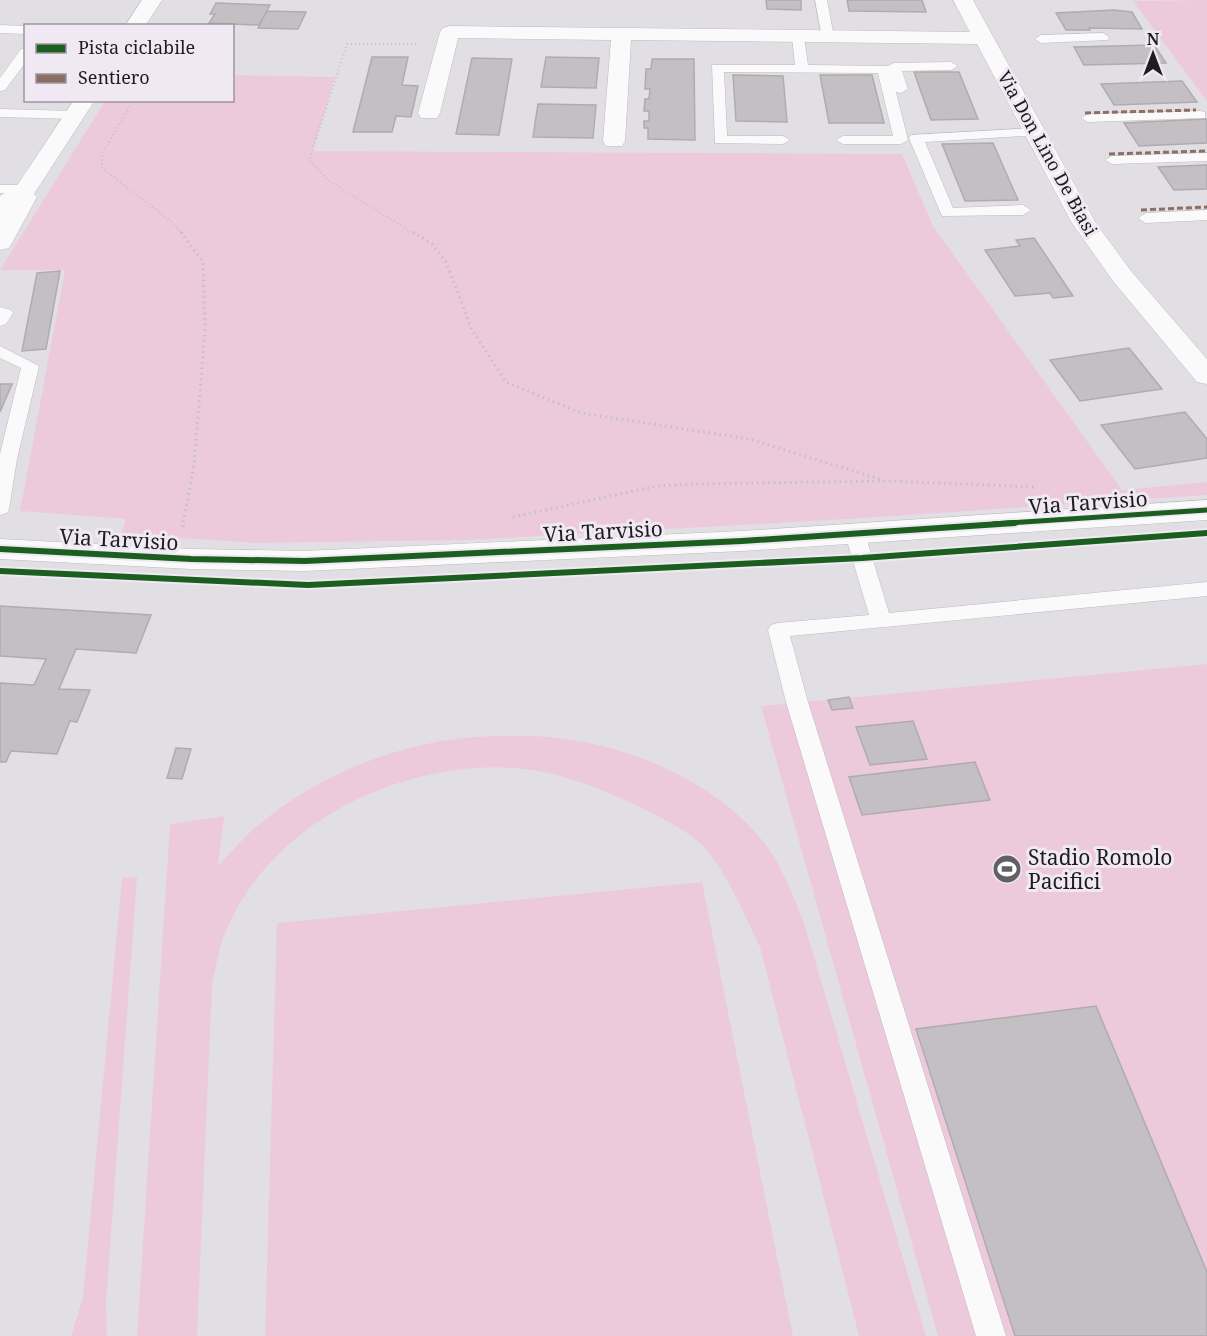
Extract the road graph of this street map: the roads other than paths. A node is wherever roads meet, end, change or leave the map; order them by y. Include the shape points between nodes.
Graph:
1 (152, 0) edge
2 (821, 0) edge
3 (963, 0) edge
4 (136, 24) edge
5 (0, 29) edge
6 (24, 30) edge
7 (621, 34) junction
8 (798, 37) junction
9 (828, 37) junction
10 (1104, 37) dead end
11 (984, 38) junction
12 (1041, 39) dead end
13 (24, 55) edge
14 (951, 66) dead end
15 (802, 69) junction
16 (0, 87) edge
17 (80, 108) edge
18 (0, 113) edge
19 (429, 113) dead end
20 (1200, 115) dead end
21 (1088, 118) dead end
22 (1035, 132) junction
23 (916, 138) junction
24 (783, 140) dead end
25 (843, 140) dead end
26 (614, 141) dead end
27 (1207, 156) edge
28 (1112, 160) dead end
29 (0, 189) edge
30 (26, 189) junction
31 (1023, 210) dead end
32 (0, 212) edge
33 (1207, 215) edge
34 (1146, 218) dead end
35 (0, 243) edge
36 (0, 312) edge
37 (0, 321) edge
38 (0, 351) edge
39 (1207, 376) edge
40 (0, 509) edge
41 (1207, 510) edge
42 (855, 534) junction
43 (0, 549) edge
44 (1207, 589) edge
45 (881, 621) junction
46 (991, 1336) edge

1 - 4 street
2 - 9 lane
3 - 11 street, Via Don Lino De Biasi
5 - 6 lane
7 - 8 street
7 - 19 street via 450,32
7 - 26 street
8 - 9 street
8 - 15 lane
9 - 11 street
10 - 12 lane
11 - 22 street, Via Don Lino De Biasi
13 - 16 lane
14 - 23 lane via 894,67
15 - 24 lane via 717,68 720,140
15 - 25 lane via 884,69 901,140
17 - 18 lane
17 - 30 street
20 - 21 lane
22 - 23 lane
22 - 39 street, Via Don Lino De Biasi via 1101,248
23 - 31 lane via 947,213
27 - 28 lane
29 - 30 lane
30 - 32 street
30 - 35 street via 25,202
33 - 34 lane
36 - 37 lane via 5,313
38 - 40 lane via 30,366
41 - 42 street, Via Tarvisio
42 - 43 street, Via Tarvisio via 305,561
42 - 45 lane
44 - 45 lane
45 - 46 lane via 778,630 796,702

